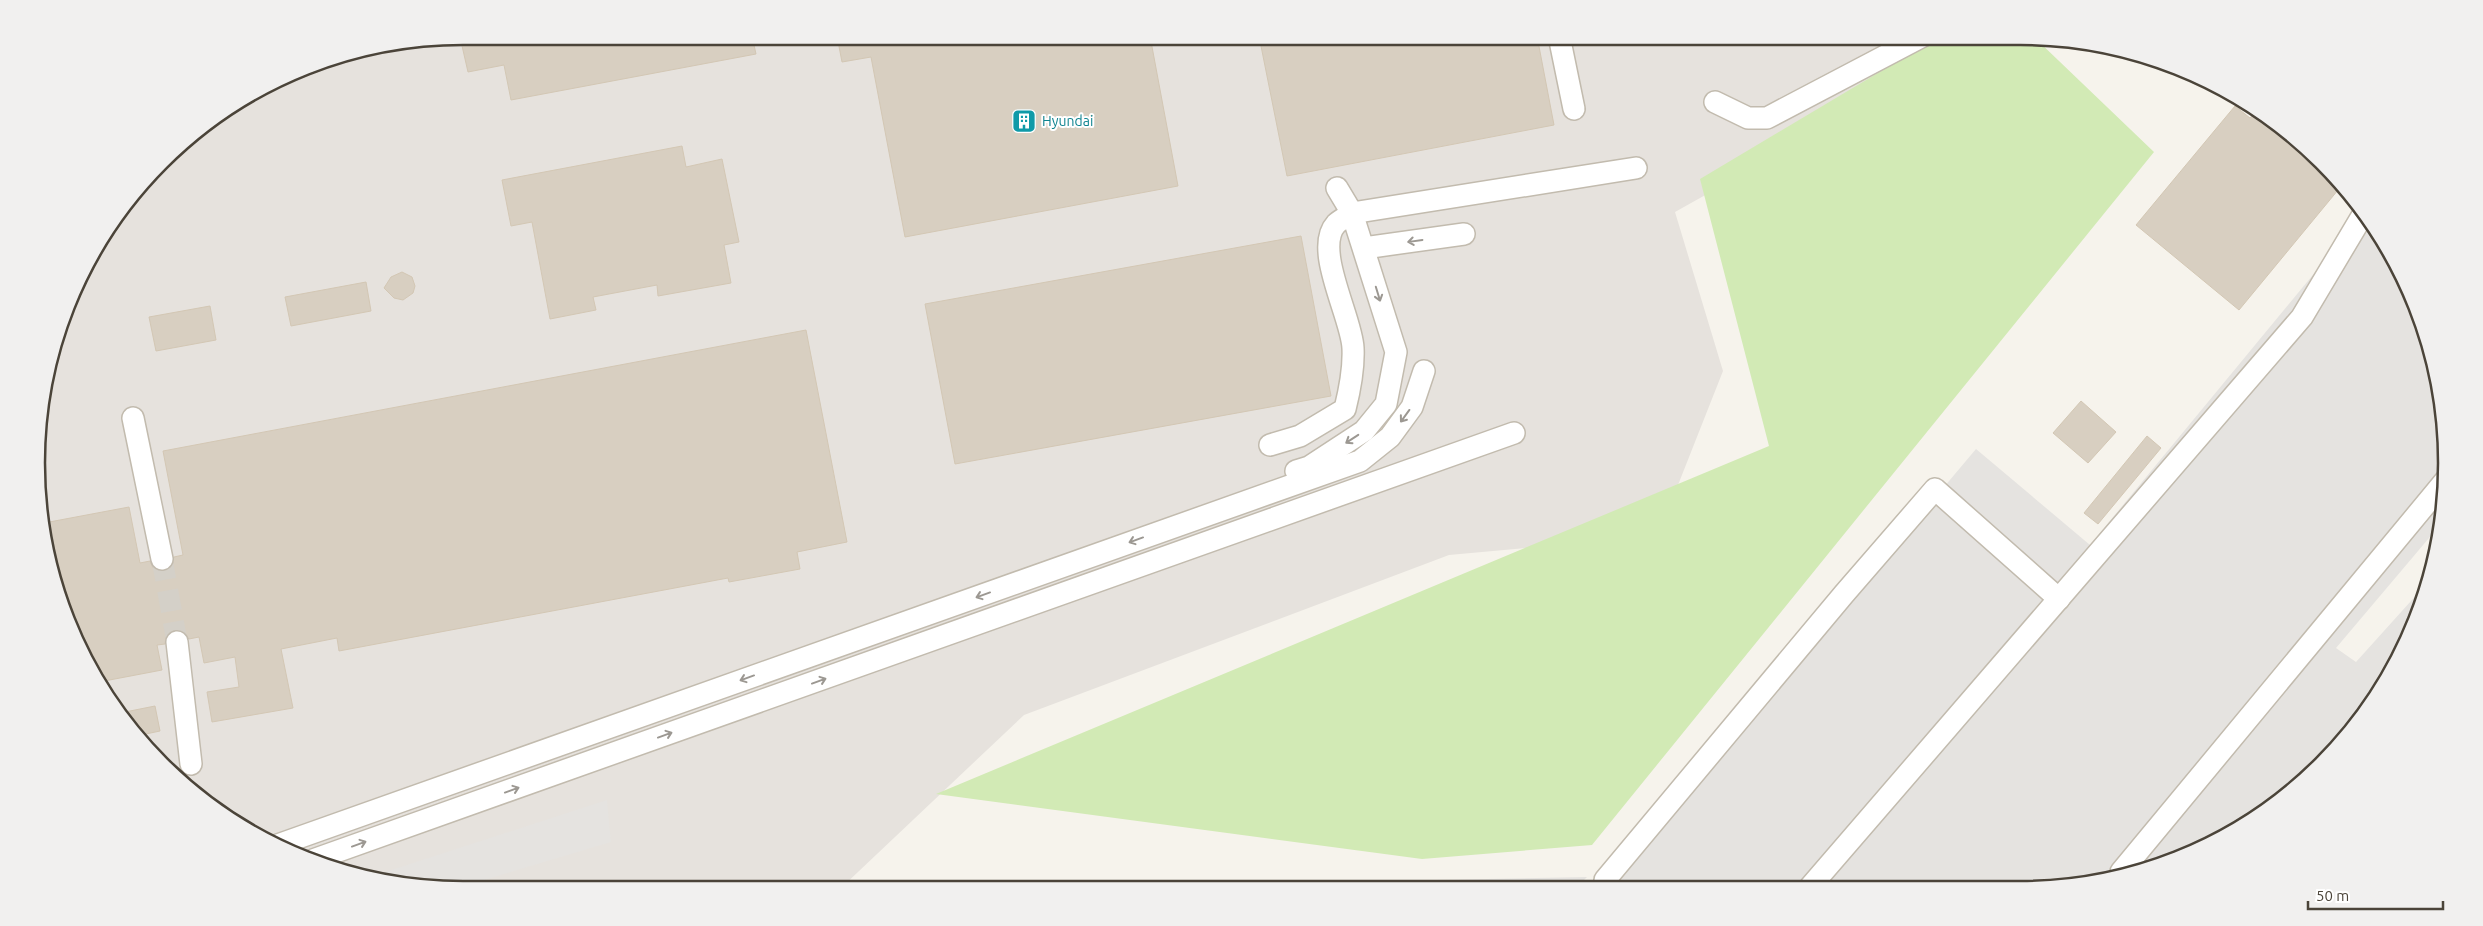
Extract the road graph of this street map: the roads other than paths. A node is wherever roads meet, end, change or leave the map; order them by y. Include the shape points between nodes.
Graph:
1 (1561, 45) edge
2 (1906, 45) edge
3 (1715, 102) dead end
4 (1574, 109) dead end
5 (1636, 168) dead end
6 (1337, 188) dead end
7 (1352, 214) junction
8 (2360, 220) edge
9 (1464, 234) dead end
10 (1364, 248) junction
11 (1424, 371) dead end
12 (134, 418) dead end
13 (1514, 434) dead end
14 (1270, 445) dead end
15 (2437, 491) edge
16 (1168, 529) junction
17 (162, 559) tunnel mouth
18 (2059, 598) junction
19 (177, 642) tunnel mouth
20 (191, 764) dead end
21 (287, 842) edge
22 (323, 857) edge
23 (2124, 868) edge
24 (1605, 880) dead end
25 (1815, 881) edge

1 - 4 lane
2 - 3 lane via 1767,118 1748,118
5 - 7 lane
6 - 7 lane
7 - 10 lane
7 - 14 lane via 1336,225 1328,243 1353,346 1352,380 1345,409 1300,436
8 - 18 lane via 2302,317
9 -> 10 lane
10 -> 16 lane via 1396,352 1386,404 1364,431 1309,467 1200,507
11 -> 16 lane via 1412,407 1390,437 1360,461
12 - 17 lane
22 -> 13 lane
15 - 23 lane
16 -> 21 lane
18 - 24 lane via 1935,489
18 - 25 lane
19 - 20 lane

